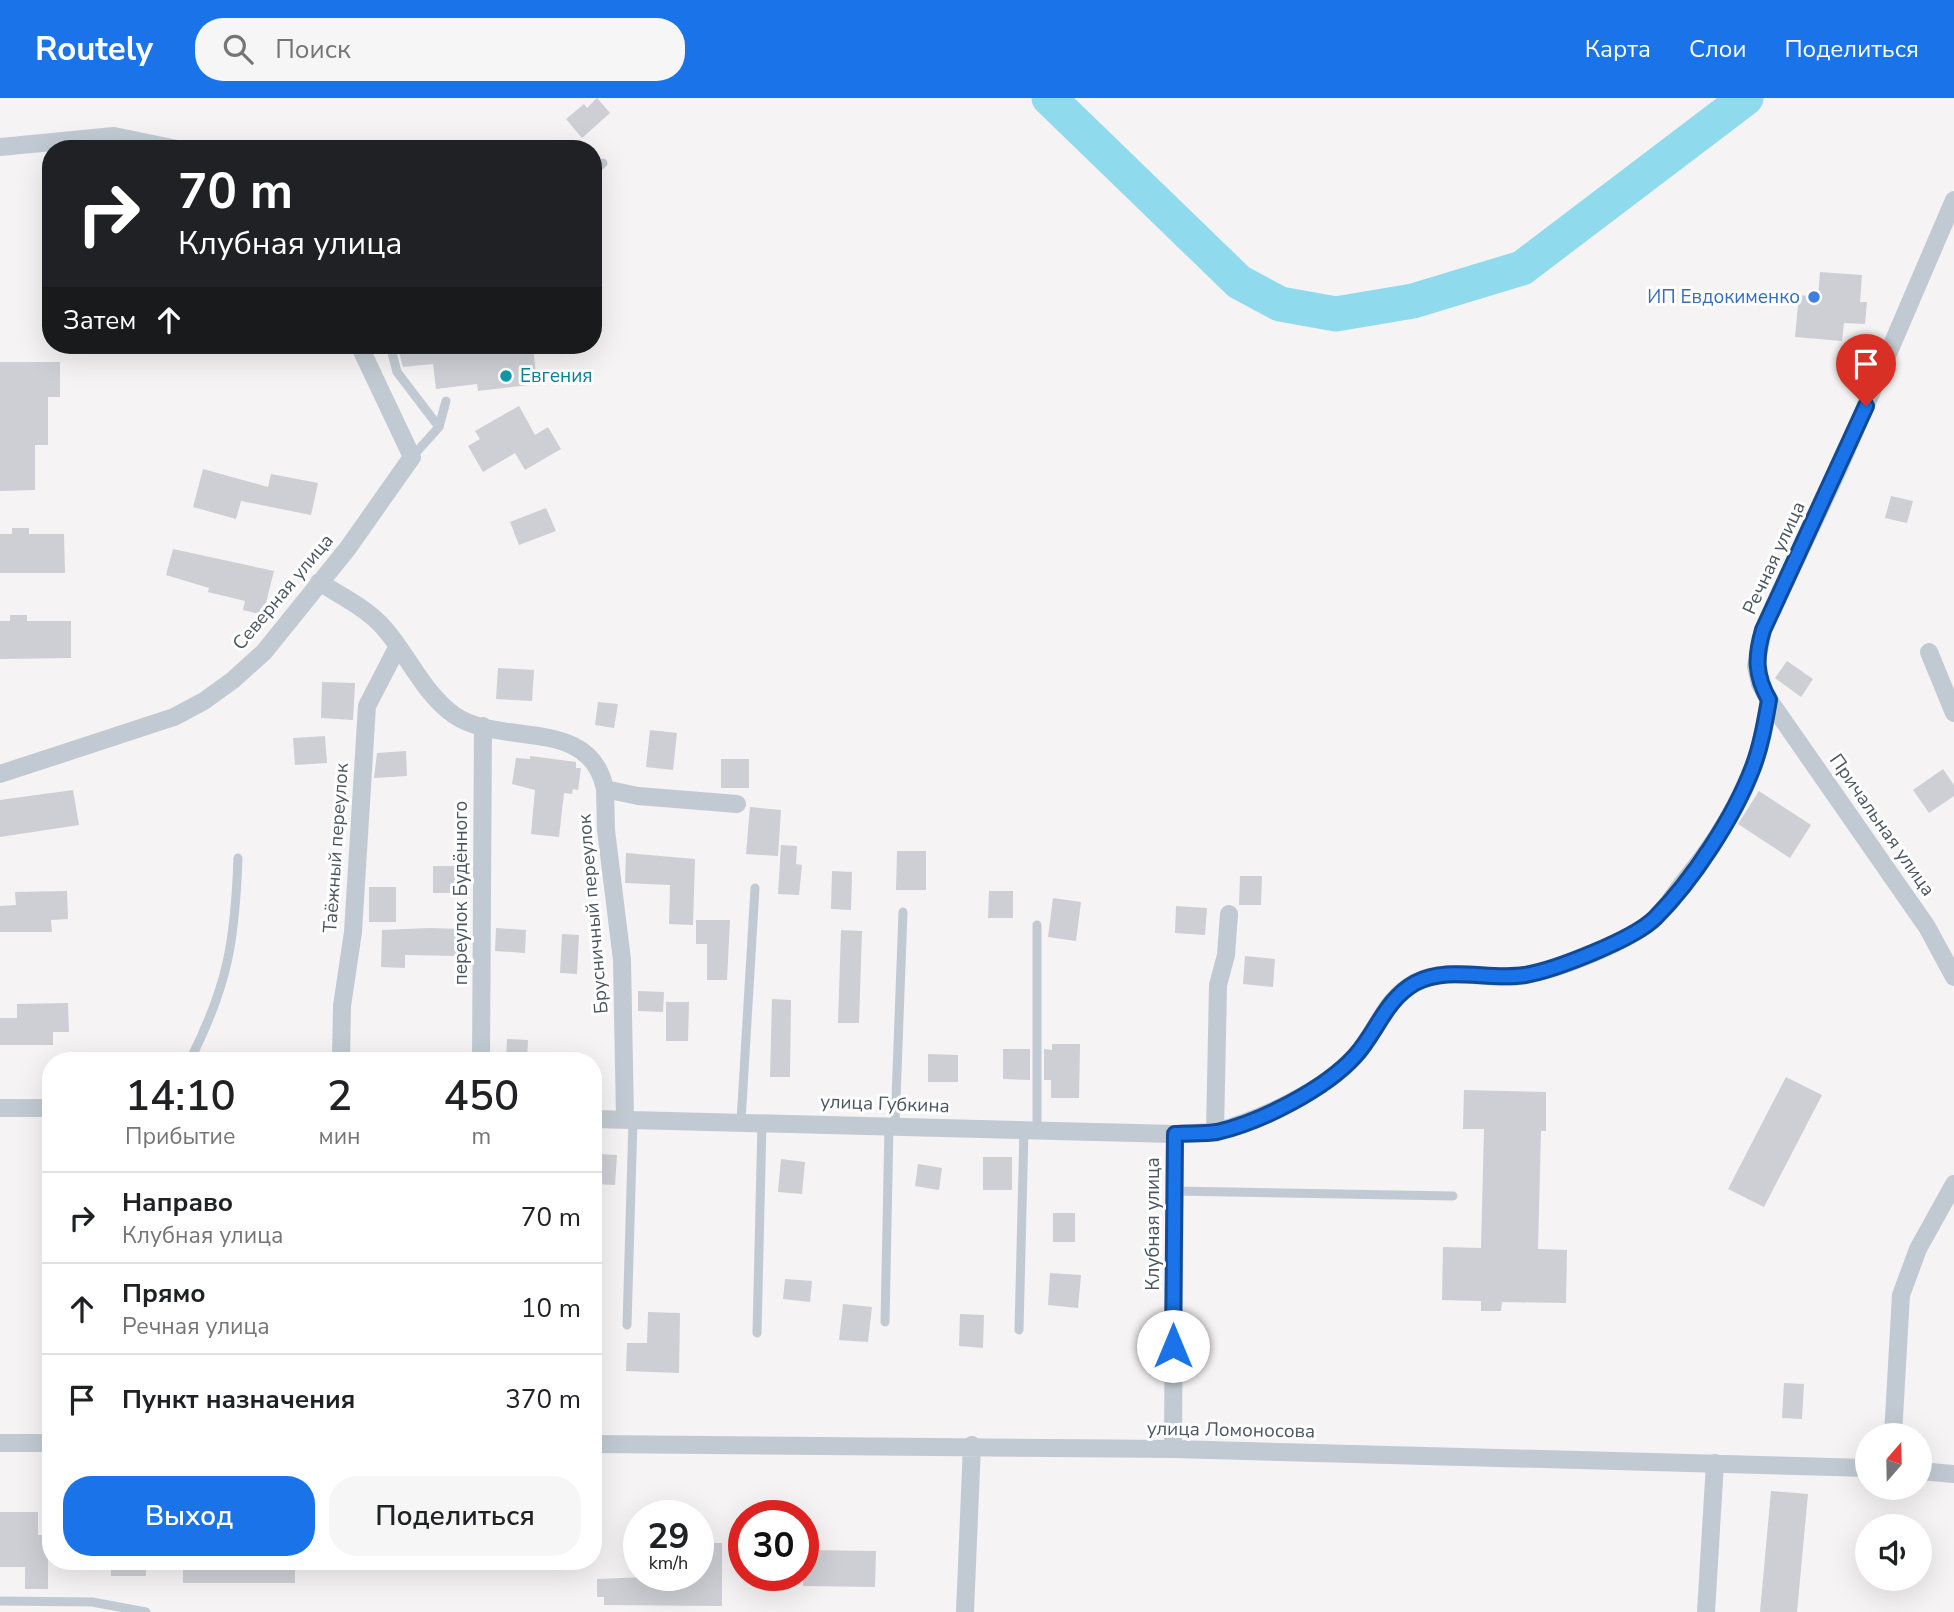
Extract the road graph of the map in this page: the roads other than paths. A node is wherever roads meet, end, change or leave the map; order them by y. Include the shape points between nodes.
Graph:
1 (73, 140) edge
2 (133, 140) edge
3 (42, 143) edge
4 (0, 147) edge
5 (1954, 200) edge
6 (363, 354) edge
7 (392, 354) edge
8 (446, 401) dead end
9 (439, 427) junction
10 (412, 457) junction
11 (319, 582) junction
12 (398, 646) junction
13 (1929, 652) dead end
14 (1769, 700) junction
15 (1954, 713) edge
16 (482, 726) junction
17 (0, 774) edge
18 (605, 789) junction
19 (737, 804) dead end
20 (239, 858) dead end
21 (755, 888) dead end
22 (903, 912) dead end
23 (1229, 914) dead end
24 (1037, 925) dead end
25 (1954, 978) edge
26 (194, 1052) edge
27 (341, 1052) edge
28 (481, 1052) edge
29 (0, 1108) edge
30 (42, 1108) edge
31 (602, 1119) edge
32 (629, 1119) junction
33 (741, 1121) junction
34 (762, 1122) junction
35 (892, 1124) junction
36 (1030, 1129) junction
37 (1214, 1132) junction
38 (1175, 1134) junction
39 (1954, 1184) edge
40 (1174, 1191) junction
41 (1453, 1196) dead end
42 (885, 1322) dead end
43 (627, 1325) dead end
44 (1019, 1330) dead end
45 (757, 1334) dead end
46 (1894, 1423) edge
47 (0, 1443) edge
48 (42, 1443) edge
49 (602, 1444) edge
50 (972, 1445) junction
51 (1173, 1449) junction
52 (1715, 1463) junction
53 (1855, 1468) edge
54 (1932, 1472) edge
55 (1954, 1474) edge
56 (0, 1601) edge
57 (146, 1612) edge
58 (965, 1612) edge
59 (1706, 1612) edge

1 - 2 street via 114,136
3 - 4 street
5 - 14 street, Речная улица via 1839,468 1763,630 1756,666
6 - 10 street
7 - 9 lane via 397,372
8 - 9 lane
9 - 10 lane
10 - 11 street, Северная улица
11 - 12 street via 373,616
11 - 17 street, Северная улица via 264,652 204,701 174,717
12 - 16 street via 435,698 454,715
12 - 27 street, Таёжный переулок via 367,706
13 - 15 street
14 - 25 street, Причальная улица via 1927,927
14 - 37 street via 1758,753 1731,811 1701,861 1655,919 1635,933 1540,972 1462,974 1417,982 1398,994 1356,1055 1339,1071 1262,1117
16 - 18 street via 582,749 601,771
16 - 28 street, переулок Будённого
18 - 19 street
18 - 32 street, Брусничный переулок via 622,960
20 - 26 lane via 234,933 223,988
21 - 33 lane
22 - 35 lane
23 - 37 street via 1218,985
24 - 36 lane
29 - 30 street
31 - 32 street, улица Губкина
32 - 33 street, улица Губкина
32 - 43 lane, Брусничный переулок
33 - 34 street, улица Губкина
34 - 35 street, улица Губкина
34 - 45 lane
35 - 36 street, улица Губкина
35 - 42 lane
36 - 38 street, улица Губкина
36 - 44 lane
37 - 38 street, Клубная улица
38 - 40 street, Клубная улица
39 - 46 street via 1918,1249 1901,1295
40 - 41 lane
40 - 51 street, Клубная улица
47 - 48 street
49 - 50 street, улица Ломоносова
50 - 51 street, улица Ломоносова
50 - 58 street
51 - 52 street, улица Ломоносова
52 - 53 street, улица Ломоносова
52 - 59 street
54 - 55 street
56 - 57 lane via 92,1602

